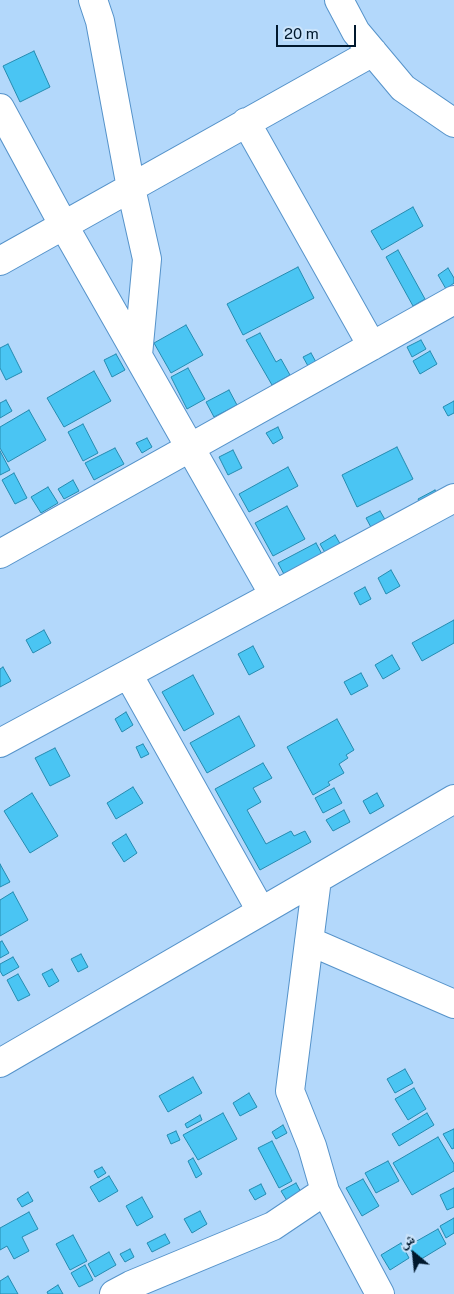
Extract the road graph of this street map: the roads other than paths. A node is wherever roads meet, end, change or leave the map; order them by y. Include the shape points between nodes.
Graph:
1 (93, 0) edge
2 (339, 0) edge
3 (373, 52) junction
4 (0, 108) edge
5 (246, 122) junction
6 (454, 123) edge
7 (130, 188) junction
8 (64, 226) junction
9 (0, 261) edge
10 (454, 300) edge
11 (372, 346) junction
12 (138, 355) junction
13 (190, 448) junction
14 (454, 498) edge
15 (0, 554) edge
16 (274, 595) junction
17 (128, 674) junction
18 (0, 743) edge
19 (454, 798) edge
20 (317, 879) junction
21 (261, 911) junction
22 (309, 941) junction
23 (454, 1004) edge
24 (0, 1063) edge
25 (325, 1191) junction
26 (150, 1287) edge
27 (114, 1294) edge
28 (380, 1294) edge

1 - 7 street via 100,21
2 - 3 street via 356,32
3 - 5 street
3 - 6 street via 403,88
4 - 8 street
5 - 7 street
5 - 11 street
7 - 8 street
7 - 12 street via 147,259
8 - 9 street
8 - 12 street
10 - 11 street
11 - 13 street
12 - 13 street
13 - 15 street
13 - 16 street
14 - 16 street
16 - 17 street
17 - 18 street
17 - 21 street
19 - 20 street
20 - 21 street
20 - 22 street
21 - 24 street
22 - 23 street
22 - 25 street via 290,1091 312,1146
25 - 26 street via 273,1226
25 - 28 street
26 - 27 street

